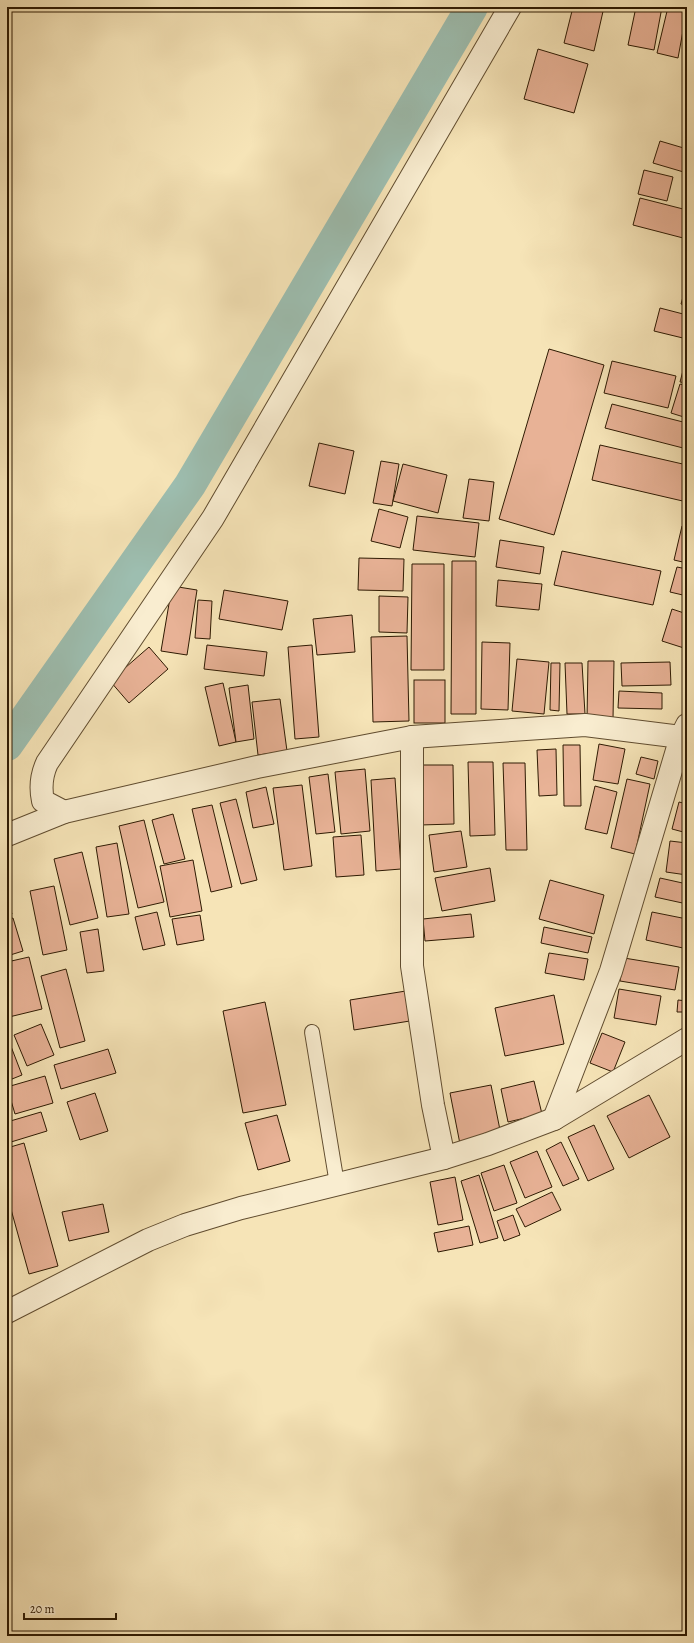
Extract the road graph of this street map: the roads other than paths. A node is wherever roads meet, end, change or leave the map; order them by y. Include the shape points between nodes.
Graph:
1 (510, 7) edge
2 (684, 730) edge
3 (412, 737) junction
4 (64, 812) junction
5 (7, 835) edge
6 (312, 1032) dead end
7 (687, 1039) edge
8 (554, 1119) junction
9 (444, 1158) junction
10 (337, 1184) junction
11 (7, 1312) edge

1 - 4 street via 213,518 47,762 40,788 43,801
2 - 3 street via 585,725
2 - 8 street via 611,971
3 - 4 street via 257,767
3 - 9 street via 412,966
4 - 5 street
6 - 10 lane
7 - 8 street
8 - 9 street
9 - 10 street
10 - 11 street via 185,1225 148,1240

